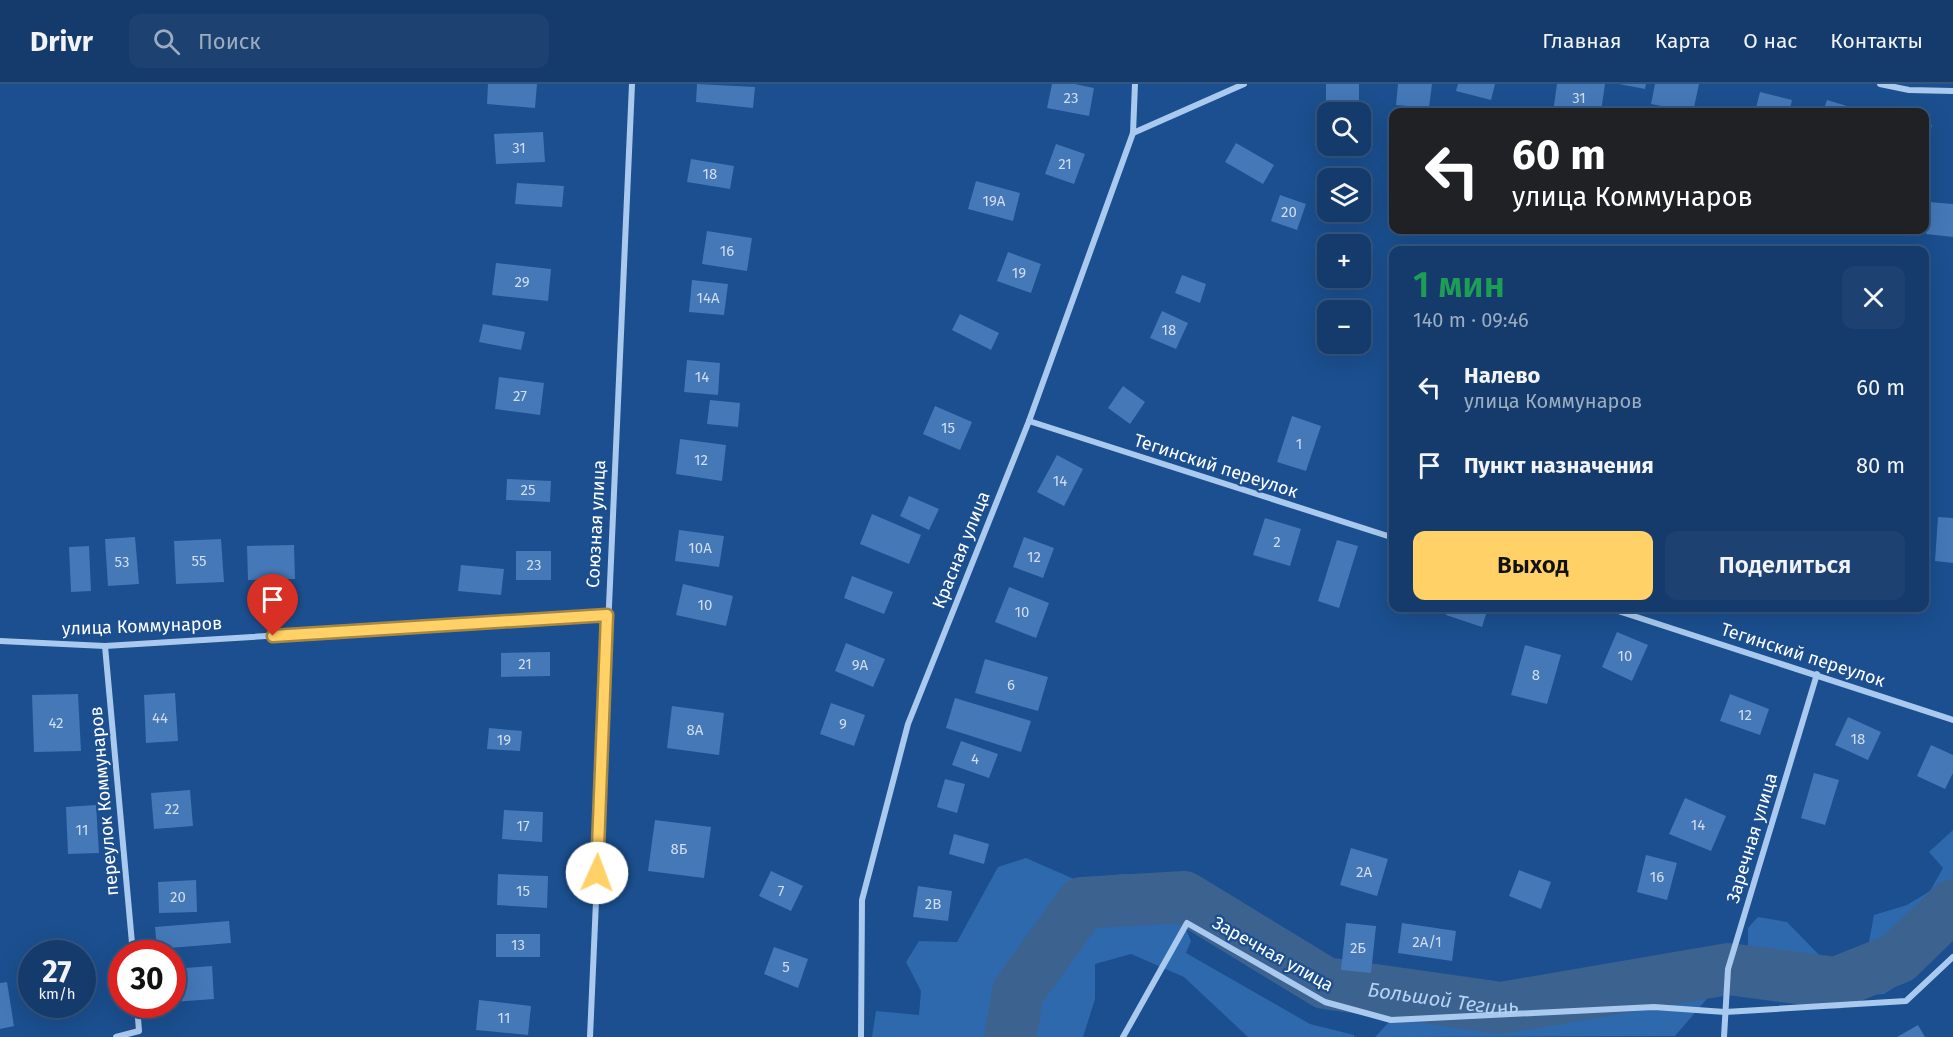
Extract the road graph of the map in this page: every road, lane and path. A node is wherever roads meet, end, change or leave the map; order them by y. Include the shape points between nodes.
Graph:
1 (632, 84) edge
2 (1135, 84) edge
3 (1244, 84) edge
4 (1880, 84) edge
5 (1953, 92) edge
6 (1133, 133) junction
7 (1029, 421) junction
8 (1389, 536) edge
9 (1622, 612) edge
10 (607, 615) junction
11 (0, 641) edge
12 (105, 646) junction
13 (1817, 674) junction
14 (1953, 720) edge
15 (132, 940) edge
16 (1953, 957) edge
17 (1725, 1012) junction
18 (138, 1018) edge
19 (116, 1037) edge
20 (590, 1037) edge
21 (861, 1037) edge
22 (1123, 1037) edge
23 (1724, 1037) edge

1 - 10 street, Союзная улица
2 - 6 street, Красная улица
3 - 6 street
4 - 5 street
6 - 7 street, Красная улица
7 - 8 street, Тегинский переулок
7 - 21 street, Красная улица via 908,724 862,900
9 - 13 street, Тегинский переулок
10 - 12 street, улица Коммунаров
10 - 20 street, Союзная улица
11 - 12 street, улица Коммунаров
12 - 15 street, переулок Коммунаров
13 - 14 street, Тегинский переулок
13 - 17 street, Заречная улица via 1728,969
16 - 17 street, Заречная улица via 1906,1001
17 - 22 street, Заречная улица via 1654,1007 1391,1020 1325,1002 1187,923
17 - 23 street, Заречная улица
18 - 19 street via 139,1031

